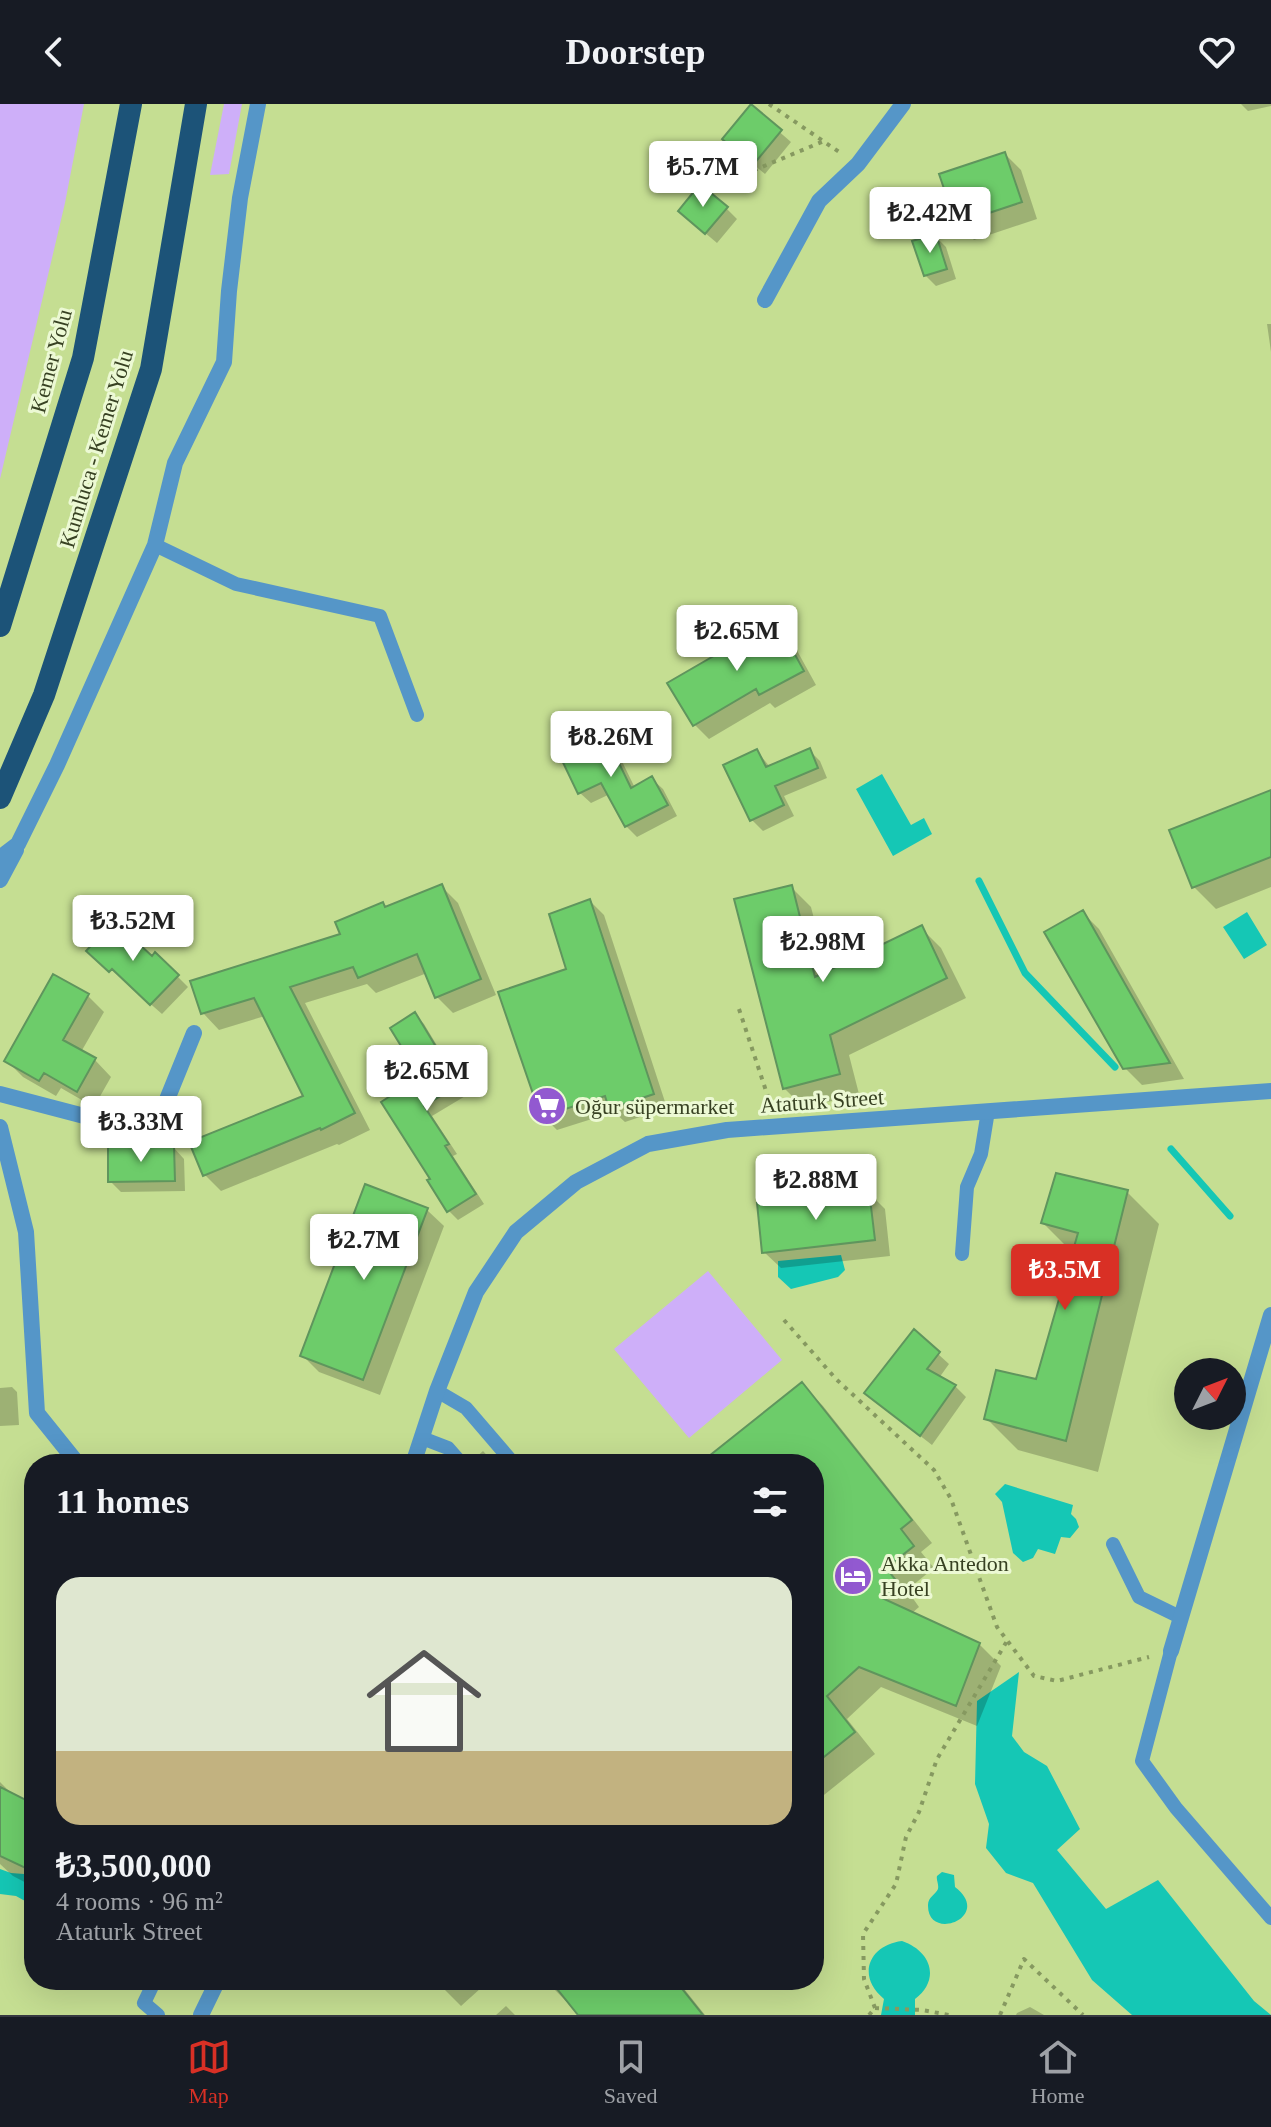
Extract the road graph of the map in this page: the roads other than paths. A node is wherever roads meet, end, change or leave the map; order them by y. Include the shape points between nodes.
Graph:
1 (131, 104) edge
2 (196, 104) edge
3 (258, 104) edge
4 (903, 104) edge
5 (765, 300) dead end
6 (155, 545) junction
7 (0, 626) edge
8 (417, 715) dead end
9 (0, 798) edge
10 (18, 844) junction
11 (0, 858) edge
12 (0, 880) edge
13 (194, 1033) dead end
14 (1271, 1091) edge
15 (0, 1094) edge
16 (988, 1111) junction
17 (0, 1127) edge
18 (962, 1254) dead end
19 (1271, 1315) edge
20 (437, 1391) junction
21 (422, 1438) junction
22 (70, 1454) edge
23 (416, 1454) edge
24 (453, 1454) edge
25 (505, 1454) edge
26 (1113, 1544) dead end
27 (1180, 1617) junction
28 (1171, 1651) joint
29 (1271, 1918) edge
30 (150, 1990) edge
31 (213, 1990) edge
32 (158, 2015) edge
33 (201, 2015) edge

1 - 7 highway, Kemer Yolu via 83,358
2 - 9 highway, Kumluca - Kemer Yolu via 151,369 44,695
3 - 6 street via 240,198 224,362 175,463
4 - 5 street via 858,164 819,201
6 - 8 lane via 236,584 380,616
6 - 10 street
10 - 11 street
10 - 12 street
13 - 15 street via 153,1134
14 - 16 street, Ataturk Street
16 - 18 lane via 981,1154 967,1187
16 - 20 street, Ataturk Street via 727,1130 648,1144 576,1182 516,1232 476,1292
17 - 22 street via 26,1232 37,1413
19 - 27 street
20 - 21 street, Ataturk Street
20 - 25 lane via 466,1408
21 - 23 street, Ataturk Street
21 - 24 lane
26 - 27 lane via 1139,1597
27 - 28 street
28 - 29 lane via 1142,1761
30 - 32 lane via 144,2003
31 - 33 street

